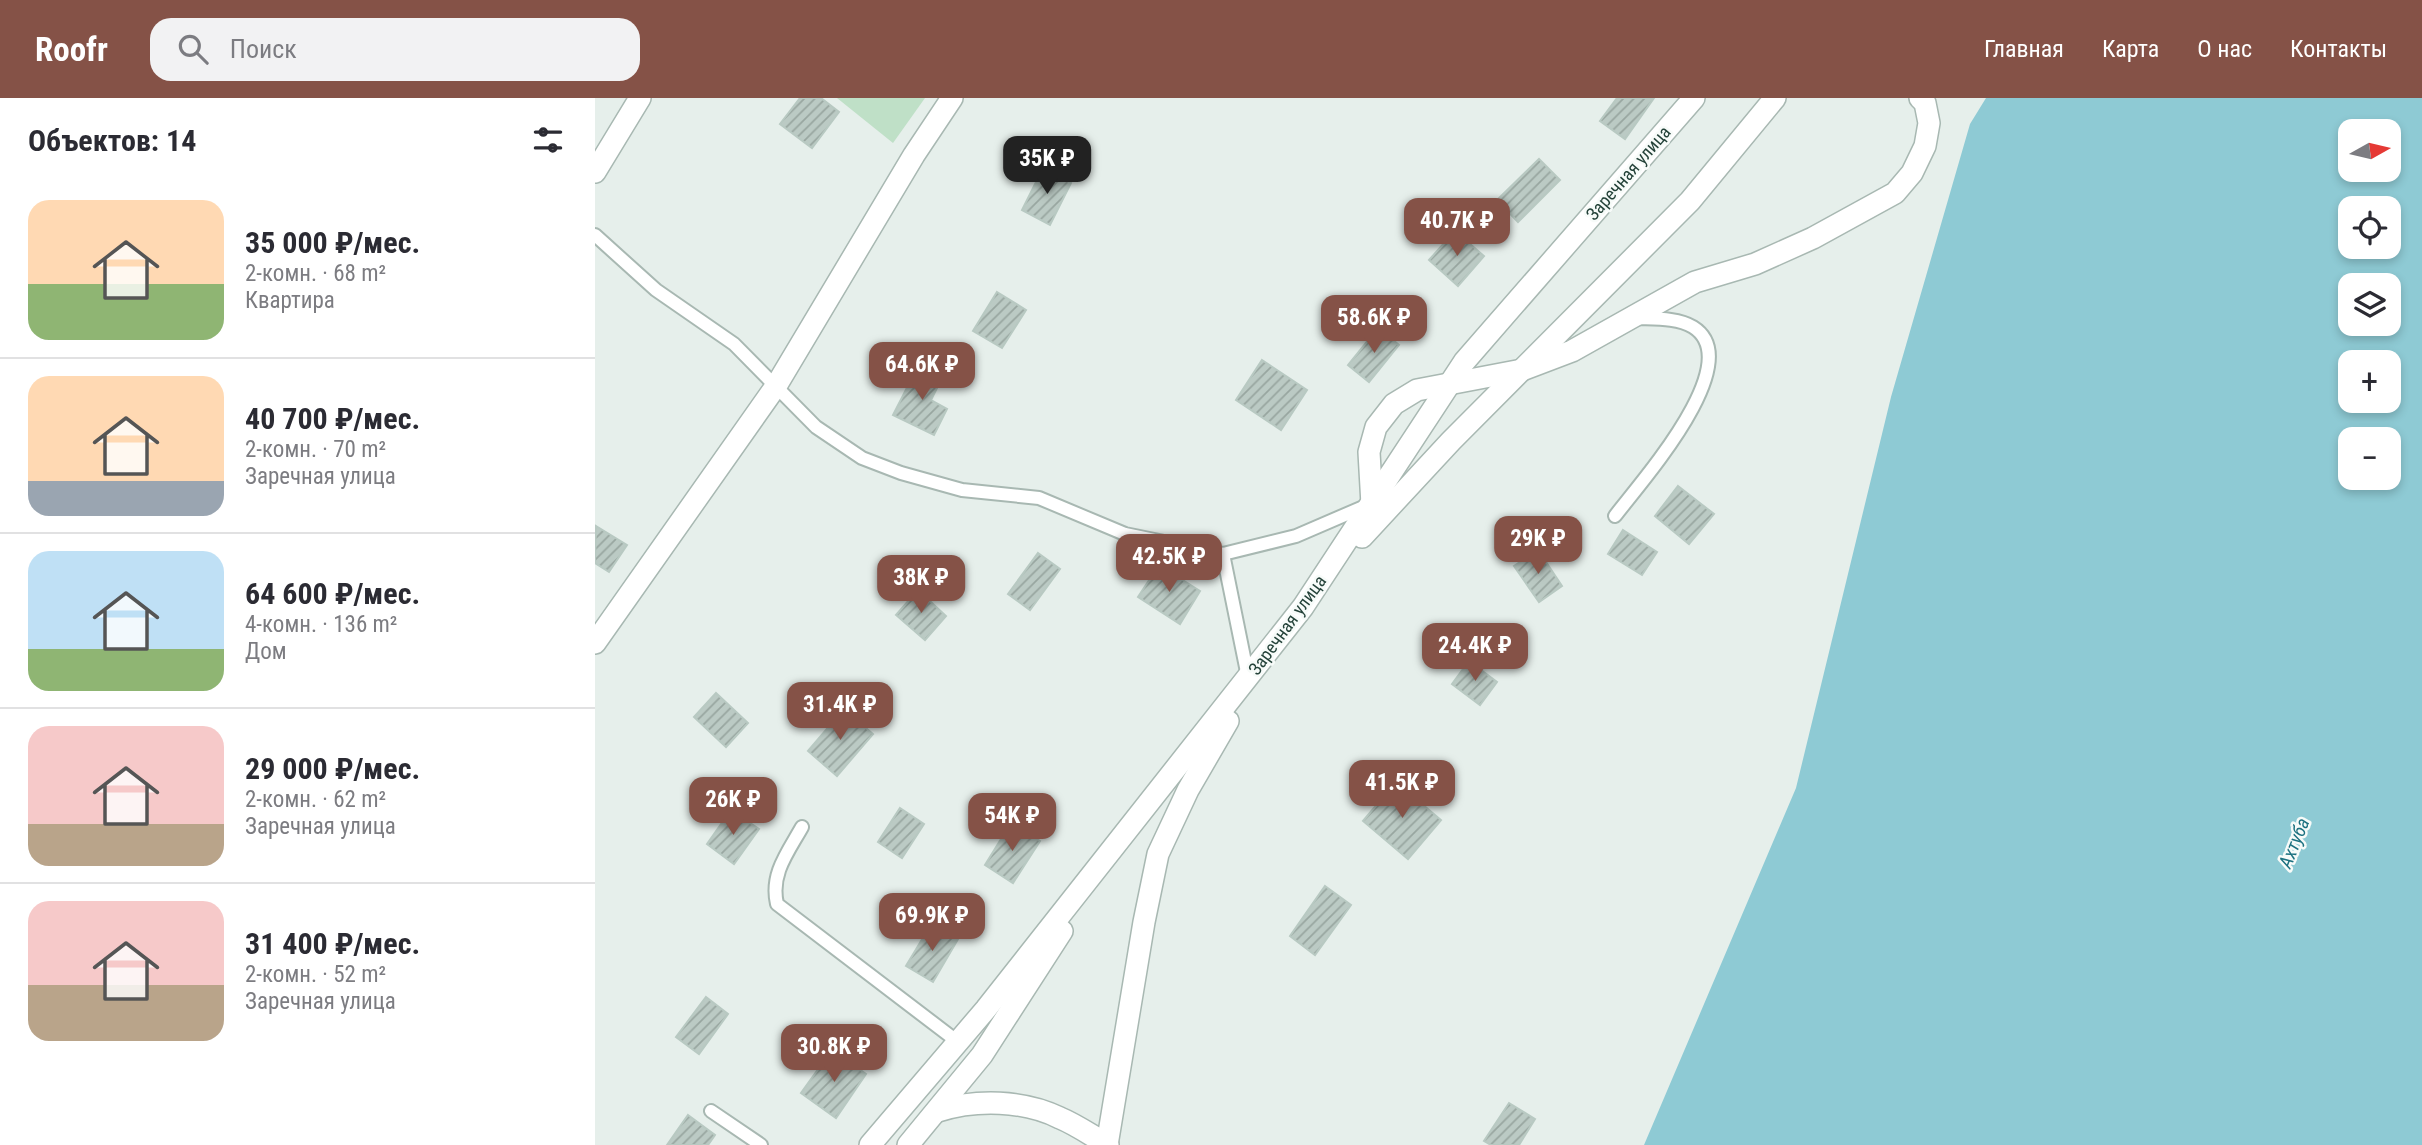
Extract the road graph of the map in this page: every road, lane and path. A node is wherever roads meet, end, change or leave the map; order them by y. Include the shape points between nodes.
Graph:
1 (640, 98) edge
2 (952, 98) edge
3 (1776, 98) edge
4 (1920, 98) edge
5 (1692, 99) edge
6 (595, 172) edge
7 (595, 235) edge
8 (1629, 318) junction
9 (1521, 370) junction
10 (1449, 384) junction
11 (776, 386) junction
12 (1371, 503) junction
13 (1615, 516) dead end
14 (1372, 525) junction
15 (1223, 554) junction
16 (1303, 607) junction
17 (595, 643) edge
18 (1248, 678) junction
19 (802, 827) dead end
20 (1102, 862) junction
21 (958, 1042) junction
22 (711, 1111) dead end
23 (938, 1111) junction
24 (761, 1145) edge
25 (870, 1145) edge
26 (908, 1145) edge
27 (1107, 1145) edge

1 - 6 street
2 - 11 street via 913,155
3 - 9 street via 1690,201
4 - 8 street via 1929,123 1926,146 1895,193 1813,238 1755,264 1695,282
5 - 10 street, Заречная улица
7 - 11 lane via 656,290 734,344
8 - 9 street via 1572,351
8 - 13 lane via 1676,321 1693,327 1706,341 1709,360 1706,382 1693,411
9 - 10 street
9 - 14 street
10 - 12 street, Заречная улица
10 - 12 street via 1417,390 1394,404 1376,428 1369,452
11 - 15 lane via 816,427 862,458 901,473 962,490 1039,498 1125,534
11 - 17 street
12 - 14 street
12 - 15 lane via 1296,536
12 - 16 street, Заречная улица
14 - 16 street
15 - 18 lane
16 - 18 street, Заречная улица
16 - 27 street via 1228,719 1158,854
18 - 20 street, Заречная улица
19 - 21 lane via 776,873 777,904
20 - 21 street, Заречная улица
20 - 23 street via 982,1055
21 - 25 street, Заречная улица
22 - 24 lane
23 - 26 street
23 - 27 street via 977,1101 1016,1106 1059,1116

